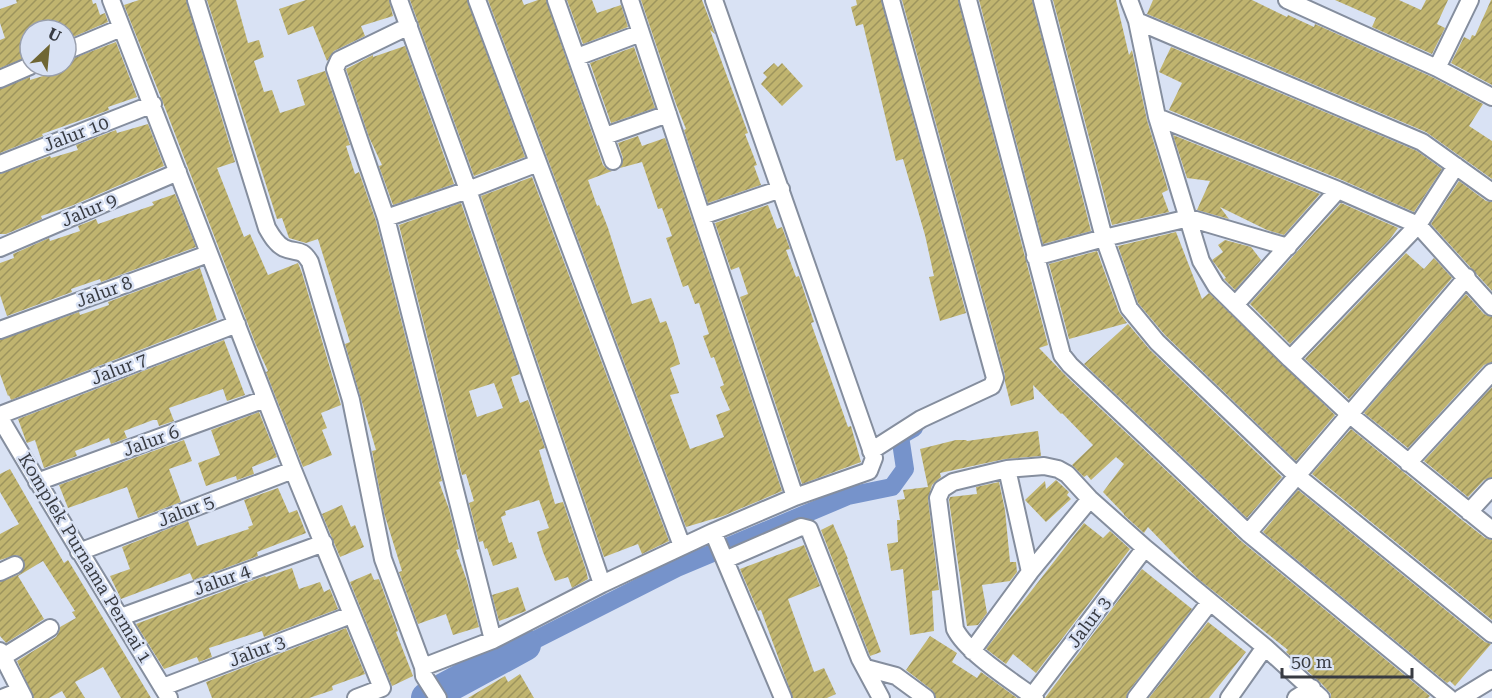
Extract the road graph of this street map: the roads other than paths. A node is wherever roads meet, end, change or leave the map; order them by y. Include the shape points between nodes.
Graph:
1 (111, 0) edge
2 (196, 0) edge
3 (399, 0) edge
4 (477, 0) edge
5 (556, 0) edge
6 (630, 0) edge
7 (714, 0) edge
8 (891, 0) edge
9 (968, 0) edge
10 (1042, 0) edge
11 (1129, 0) edge
12 (1287, 0) edge
13 (1470, 0) edge
14 (1137, 21) junction
15 (409, 26) junction
16 (122, 28) junction
17 (641, 33) junction
18 (78, 46) edge
19 (577, 57) junction
20 (1437, 68) junction
21 (18, 71) edge
22 (0, 79) edge
23 (1492, 97) edge
24 (153, 104) junction
25 (668, 114) junction
26 (1156, 117) junction
27 (604, 136) junction
28 (613, 161) dead end
29 (538, 163) junction
30 (0, 164) edge
31 (1455, 166) junction
32 (178, 172) junction
33 (781, 189) junction
34 (468, 190) junction
35 (1338, 190) junction
36 (1492, 192) edge
37 (702, 216) junction
38 (386, 218) junction
39 (1189, 218) junction
40 (1418, 225) junction
41 (1104, 238) junction
42 (1288, 247) junction
43 (0, 248) edge
44 (208, 254) junction
45 (1035, 257) junction
46 (1467, 277) junction
47 (1235, 305) junction
48 (1492, 307) edge
49 (237, 324) junction
50 (0, 330) edge
51 (1290, 359) junction
52 (1492, 372) edge
53 (265, 399) junction
54 (1349, 414) junction
55 (0, 417) edge
56 (871, 451) junction
57 (1407, 463) junction
58 (1007, 469) junction
59 (292, 470) junction
60 (1296, 475) junction
61 (37, 482) junction
62 (1492, 487) edge
63 (795, 497) junction
64 (1090, 499) junction
65 (1469, 512) junction
66 (1492, 530) edge
67 (1248, 533) junction
68 (324, 543) junction
69 (682, 546) junction
70 (719, 548) junction
71 (1145, 548) junction
72 (79, 552) junction
73 (1030, 572) junction
74 (602, 584) junction
75 (1210, 602) junction
76 (351, 615) junction
77 (121, 617) junction
78 (50, 628) dead end
79 (1492, 634) edge
80 (493, 640) junction
81 (1264, 647) junction
82 (972, 651) junction
83 (2, 654) edge
84 (866, 669) junction
85 (426, 675) junction
86 (1492, 679) edge
87 (166, 693) edge
88 (1317, 693) edge
89 (22, 694) edge
90 (1034, 697) edge
91 (2, 698) edge
92 (356, 698) edge
93 (438, 698) edge
94 (783, 698) edge
95 (881, 698) edge
96 (926, 698) edge
97 (1136, 698) edge
98 (1229, 698) edge
99 (1296, 698) edge
100 (1449, 698) edge
101 (1461, 698) edge

1 - 16 street
2 - 85 street via 267,228 284,248 305,254 310,262 351,400 383,559
3 - 15 street
4 - 29 street
5 - 19 street
6 - 17 street
7 - 33 street
8 - 56 street via 995,378 992,386 921,419
9 - 45 street
10 - 41 street
11 - 14 street
12 - 20 street
13 - 20 street
14 - 26 street
14 - 31 street via 1422,142
15 - 34 street
15 - 38 street via 339,60 335,69
16 - 18 street
16 - 24 street
17 - 19 street
17 - 25 street
19 - 27 street
20 - 23 street
21 - 22 street
24 - 30 street, Jalur 10
24 - 32 street
25 - 27 street
25 - 37 street
26 - 35 street
26 - 39 street
27 - 28 street
29 - 34 street
29 - 69 street
31 - 36 street
31 - 40 street
32 - 43 street, Jalur 9
32 - 44 street
33 - 37 street
33 - 56 street
34 - 38 street
34 - 74 street
35 - 40 street
35 - 42 street
37 - 63 street
38 - 80 street
39 - 41 street
39 - 42 street
39 - 47 street via 1208,275
40 - 46 street
40 - 51 street
41 - 45 street
41 - 60 street via 1123,295 1142,325
42 - 47 street
44 - 49 street
44 - 50 street, Jalur 8
45 - 67 street via 1062,355
46 - 48 street
46 - 54 street
47 - 51 street
49 - 53 street
49 - 55 street, Jalur 7
51 - 54 street
52 - 57 street
53 - 59 street
53 - 61 street, Jalur 6
54 - 57 street
54 - 60 street
55 - 61 street, Komplek Purnama Permai 1
56 - 63 street via 874,458 869,471
57 - 65 street
58 - 64 street via 1058,469
58 - 73 street
58 - 82 street via 953,483 942,489 938,498 955,628
59 - 68 street
59 - 72 street, Jalur 5
60 - 67 street
60 - 79 street
61 - 72 street, Komplek Purnama Permai 1
62 - 65 street
63 - 70 street
64 - 71 street
64 - 73 street
65 - 66 street
67 - 100 street
68 - 76 street
68 - 77 street, Jalur 4
69 - 70 street
69 - 74 street
70 - 84 street via 801,526 809,529
70 - 94 street
71 - 75 street
71 - 90 street, Jalur 3
72 - 77 street, Komplek Purnama Permai 1
73 - 82 street
74 - 80 street
75 - 81 street
75 - 97 street
76 - 87 street, Jalur 3
76 - 92 street via 382,688
77 - 87 street, Komplek Purnama Permai 1
78 - 83 street
80 - 85 street
81 - 88 street
81 - 98 street
82 - 90 street
83 - 89 street
84 - 95 street
84 - 96 street via 896,676
85 - 93 street
86 - 101 street
88 - 99 street
89 - 91 street

